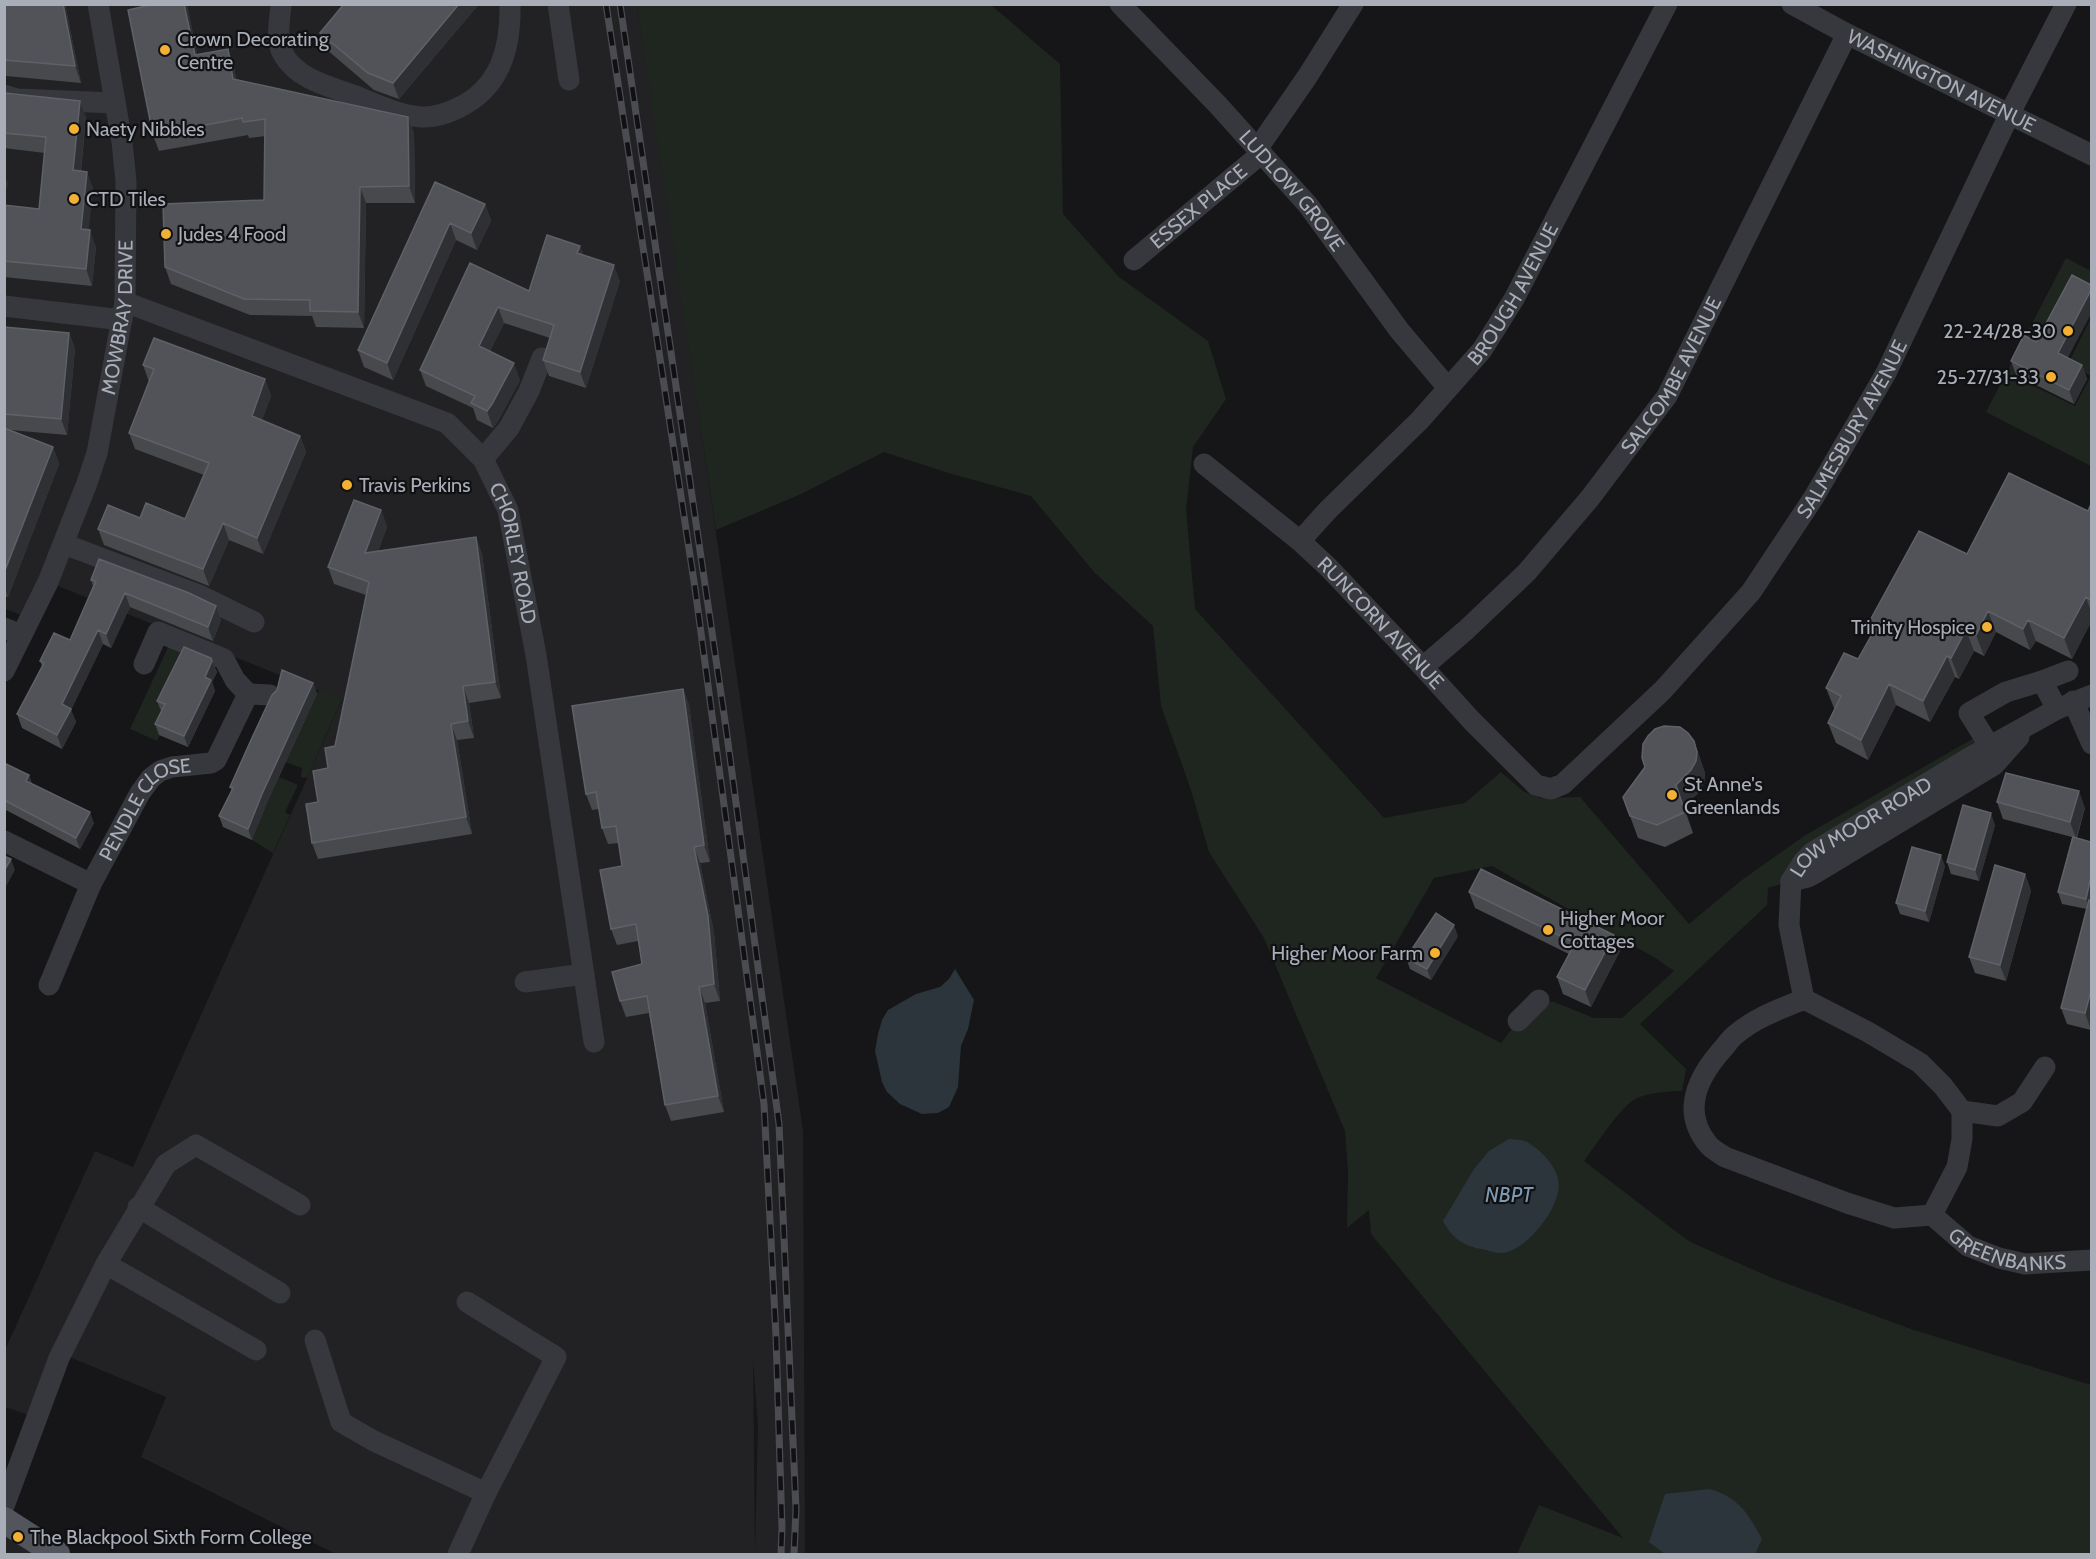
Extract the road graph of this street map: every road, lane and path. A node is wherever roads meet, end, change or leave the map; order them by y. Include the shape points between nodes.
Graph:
1 (98, 4) edge
2 (281, 4) edge
3 (510, 4) edge
4 (558, 4) edge
5 (1120, 4) edge
6 (1353, 4) edge
7 (1667, 4) edge
8 (1792, 4) edge
9 (2066, 4) edge
10 (1848, 34) junction
11 (570, 80) dead end
12 (4, 95) edge
13 (115, 103) junction
14 (2010, 113) junction
15 (1260, 151) junction
16 (2091, 155) edge
17 (1134, 260) dead end
18 (4, 306) edge
19 (123, 311) junction
20 (542, 358) edge
21 (1448, 388) junction
22 (483, 459) junction
23 (1204, 464) dead end
24 (1300, 541) junction
25 (64, 543) junction
26 (254, 622) dead end
27 (19, 627) edge
28 (144, 664) dead end
29 (1424, 666) junction
30 (4, 671) edge
31 (2068, 671) dead end
32 (2042, 681) junction
33 (241, 687) junction
34 (270, 695) edge
35 (2074, 702) edge
36 (2091, 744) edge
37 (1994, 753) junction
38 (1551, 789) joint
39 (4, 841) edge
40 (91, 884) junction
41 (584, 974) junction
42 (525, 982) dead end
43 (50, 985) dead end
44 (1804, 999) junction
45 (1539, 1000) dead end
46 (1518, 1021) dead end
47 (594, 1042) dead end
48 (2045, 1067) dead end
49 (1962, 1111) junction
50 (300, 1205) dead end
51 (138, 1207) junction
52 (1932, 1215) junction
53 (2091, 1260) edge
54 (106, 1264) junction
55 (280, 1293) dead end
56 (467, 1302) dead end
57 (315, 1340) dead end
58 (256, 1350) dead end
59 (486, 1493) junction
60 (4, 1506) edge
61 (4, 1520) edge
62 (57, 1554) edge
63 (458, 1554) edge

1 - 13 street, MOWBRAY DRIVE
2 - 3 street via 281,52 297,71 319,83 423,117 472,102 485,89 498,72 507,44
4 - 11 street
5 - 15 street, LUDLOW GROVE
6 - 15 street, ESSEX PLACE
7 - 21 street, BROUGH AVENUE via 1514,299 1482,350
8 - 10 street, WASHINGTON AVENUE
9 - 14 street, SALMESBURY AVENUE
10 - 14 street, WASHINGTON AVENUE
10 - 29 street, SALCOMBE AVENUE via 1667,396 1590,498 1527,572
12 - 13 street via 17,99
13 - 19 street, MOWBRAY DRIVE via 126,181
14 - 16 street, WASHINGTON AVENUE
14 - 38 street, SALMESBURY AVENUE via 1886,373 1814,497 1751,592 1663,690 1563,784
15 - 17 street, ESSEX PLACE
15 - 21 street, LUDLOW GROVE via 1308,205 1399,330
18 - 19 street, CHORLEY ROAD
19 - 22 street, CHORLEY ROAD via 447,423
19 - 25 street, MOWBRAY DRIVE via 97,453
20 - 22 street via 509,428
21 - 24 street, BROUGH AVENUE
22 - 41 street, CHORLEY ROAD via 508,510 536,655
23 - 24 street, RUNCORN AVENUE
24 - 29 street, RUNCORN AVENUE
25 - 26 street via 199,595
25 - 27 street, MOWBRAY DRIVE
27 - 30 street, MOWBRAY DRIVE
28 - 33 street via 158,632 224,659
29 - 38 street, RUNCORN AVENUE via 1536,785
31 - 32 street
32 - 35 street
32 - 37 street via 2006,692 1969,713
33 - 34 street
33 - 40 street, PENDLE CLOSE via 216,760 172,767 151,778 126,816
35 - 36 street
35 - 37 street, LOW MOOR ROAD via 2029,725
37 - 44 street, LOW MOOR ROAD via 1813,852 1803,862 1791,881 1789,925
39 - 40 street, PENDLE CLOSE
40 - 43 street, PENDLE CLOSE
41 - 42 street
41 - 47 street, CHORLEY ROAD
44 - 49 street via 1920,1063
44 - 52 street via 1767,1014 1734,1035 1708,1066 1698,1085 1694,1106 1696,1124 1708,1145 1725,1157 1846,1203 1894,1218
45 - 46 street
48 - 49 street via 2022,1102 1998,1116
49 - 52 street via 1957,1167
50 - 51 street via 196,1145 166,1164
51 - 54 street
51 - 55 street
52 - 53 street, GREENBANKS via 1968,1246 1999,1258 2025,1264
54 - 58 street
54 - 60 street via 59,1358
56 - 59 street via 556,1358
57 - 59 street via 341,1422
59 - 63 street
61 - 62 main road

